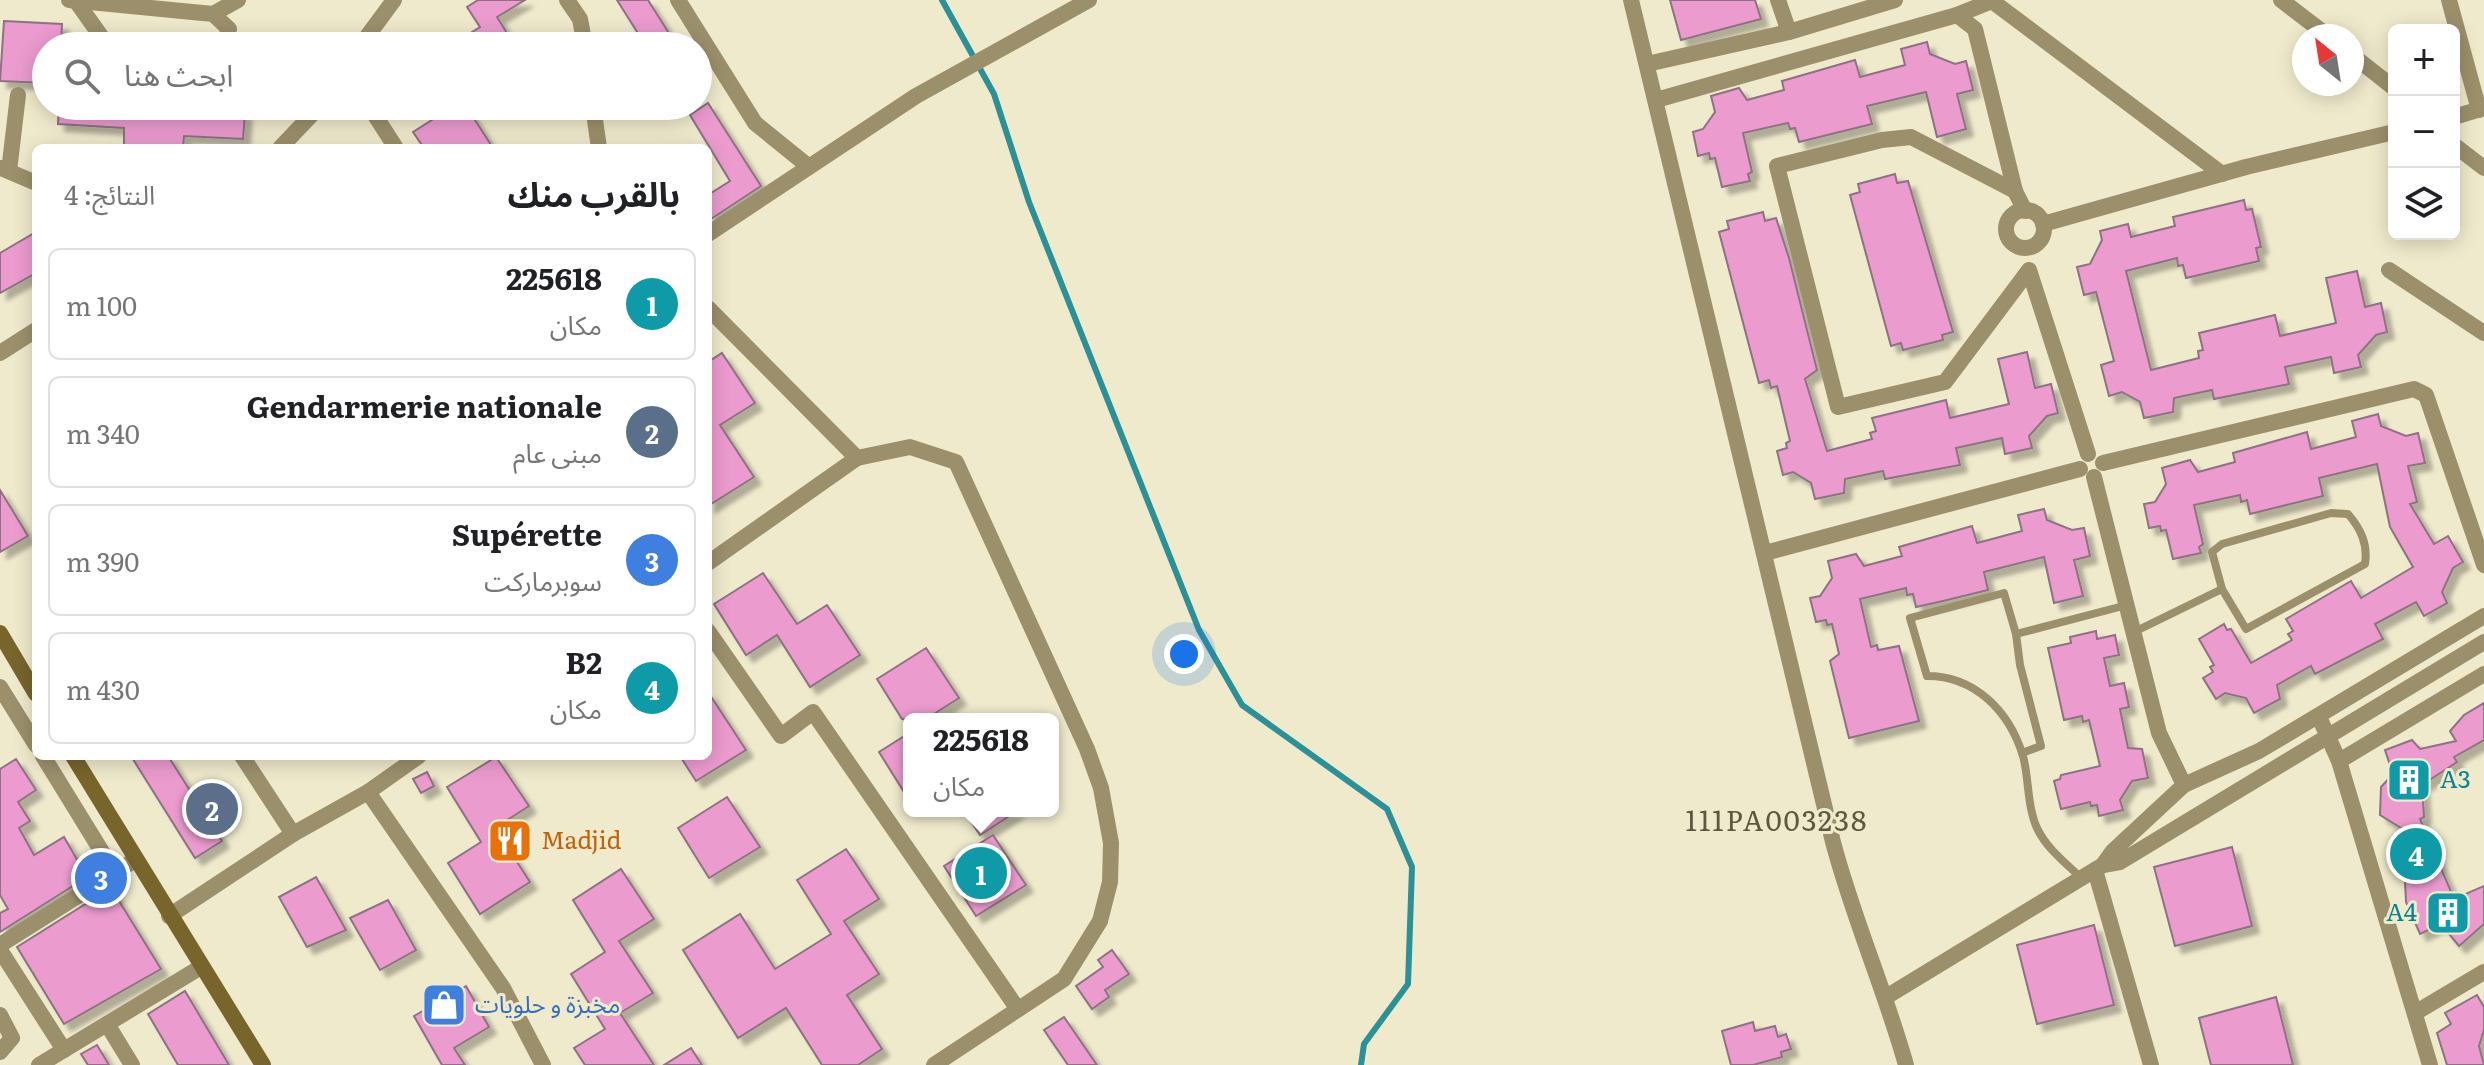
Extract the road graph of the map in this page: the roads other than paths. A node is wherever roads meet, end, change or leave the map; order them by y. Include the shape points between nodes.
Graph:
1 (69, 0) edge
2 (238, 0) edge
3 (394, 0) edge
4 (567, 0) edge
5 (678, 0) edge
6 (1089, 0) edge
7 (1631, 0) edge
8 (1778, 0) edge
9 (1895, 0) edge
10 (1993, 0) edge
11 (2281, 0) edge
12 (2449, 0) edge
13 (76, 1) edge
14 (213, 14) junction
15 (1957, 15) junction
16 (2312, 24) edge
17 (98, 32) edge
18 (228, 32) edge
19 (370, 32) edge
20 (582, 32) edge
21 (698, 32) edge
22 (1789, 32) junction
23 (712, 54) edge
24 (1647, 64) junction
25 (2364, 64) edge
26 (2388, 83) edge
27 (18, 95) dead end
28 (1656, 100) junction
29 (2482, 109) edge
30 (2460, 115) edge
31 (307, 120) edge
32 (378, 120) edge
33 (595, 120) edge
34 (2388, 133) edge
35 (284, 144) edge
36 (393, 144) edge
37 (598, 144) edge
38 (2460, 150) edge
39 (808, 166) junction
40 (2484, 168) edge
41 (5, 169) edge
42 (2222, 174) junction
43 (32, 181) edge
44 (2015, 191) junction
45 (2025, 211) junction
46 (2043, 224) junction
47 (712, 231) edge
48 (2028, 248) junction
49 (2029, 270) junction
50 (2389, 270) dead end
51 (712, 312) edge
52 (32, 333) edge
53 (2484, 333) edge
54 (0, 353) edge
55 (857, 458) junction
56 (2091, 466) junction
57 (1765, 553) junction
58 (712, 556) edge
59 (2484, 565) edge
60 (2222, 589) junction
61 (2127, 604) junction
62 (2484, 616) edge
63 (2134, 632) junction
64 (0, 633) edge
65 (2016, 634) junction
66 (712, 637) edge
67 (2484, 642) edge
68 (2484, 674) edge
69 (0, 687) edge
70 (32, 687) edge
71 (2319, 717) junction
72 (2328, 736) junction
73 (32, 739) edge
74 (2022, 753) junction
75 (45, 760) edge
76 (75, 760) edge
77 (245, 760) edge
78 (413, 760) edge
79 (2339, 761) junction
80 (2191, 782) junction
81 (368, 792) junction
82 (2161, 804) junction
83 (2213, 805) junction
84 (2179, 826) junction
85 (293, 834) junction
86 (135, 860) junction
87 (2093, 871) junction
88 (115, 873) junction
89 (169, 916) junction
90 (0, 948) edge
91 (201, 967) junction
92 (2484, 972) edge
93 (1886, 997) junction
94 (1017, 1008) junction
95 (2415, 1013) junction
96 (0, 1015) edge
97 (107, 1024) junction
98 (64, 1050) junction
99 (0, 1052) edge
100 (39, 1065) edge
101 (132, 1065) edge
102 (263, 1065) edge
103 (543, 1065) edge
104 (934, 1065) edge
105 (1906, 1065) edge
106 (2151, 1065) edge
107 (2430, 1065) edge

1 - 13 street
2 - 14 street
3 - 19 street
4 - 20 street
5 - 21 street
6 - 39 street via 916,96
7 - 24 street
8 - 22 street
9 - 22 street
10 - 15 street
10 - 42 street
11 - 16 street
12 - 29 street
13 - 14 street
13 - 17 street
14 - 18 street
15 - 28 street
15 - 44 street via 1975,29
22 - 24 street
23 - 39 street via 755,123
24 - 28 street
25 - 26 street
27 - 41 street
28 - 57 street
29 - 30 street
31 - 35 street
32 - 36 street
33 - 37 street
34 - 42 street
38 - 40 street
39 - 47 street
41 - 43 street
42 - 46 street
44 - 45 street
44 - 49 street via 1911,137 1777,166 1838,407 1945,382
45 - 46 street via 2036,214
45 - 48 street via 2009,219 2006,231 2016,246
46 - 48 street via 2042,237
48 - 49 street
49 - 56 street
50 - 53 street
51 - 55 street
52 - 54 street
55 - 58 street
55 - 94 street via 910,447 956,462 1101,788 1111,843 1110,882 1100,921 1064,979
56 - 57 street
56 - 59 street via 2414,389 2426,395
56 - 61 street
57 - 93 street via 1842,875
60 - 60 lane via 2212,552 2222,544 2331,513 2348,514 2368,550 2365,564 2246,629
60 - 63 lane
61 - 63 street
61 - 65 lane
62 - 71 street
63 - 80 street via 2162,745
64 - 70 main road
65 - 74 lane via 2041,746
65 - 74 lane via 2004,593 1910,618 1927,676 1965,681 1984,694
66 - 94 street via 781,736 813,712
67 - 72 street
68 - 79 street
69 - 73 street
71 - 72 street
71 - 80 street
72 - 79 street
72 - 83 street
74 - 87 lane via 2036,827 2049,846
75 - 88 street
76 - 86 main road
77 - 85 street
78 - 81 street
79 - 95 street
80 - 82 street
80 - 83 street via 2209,790
81 - 85 street
81 - 103 street via 503,988
82 - 84 street
82 - 87 street
83 - 84 street
84 - 87 street via 2120,862
85 - 89 street
86 - 88 street
86 - 89 main road
87 - 93 street
87 - 106 street
88 - 90 street
89 - 91 main road
90 - 98 street
91 - 97 street
91 - 102 main road
92 - 95 street
93 - 105 street
94 - 104 street
95 - 107 street
96 - 99 street via 12,1038
97 - 98 street
97 - 101 street
98 - 100 street

